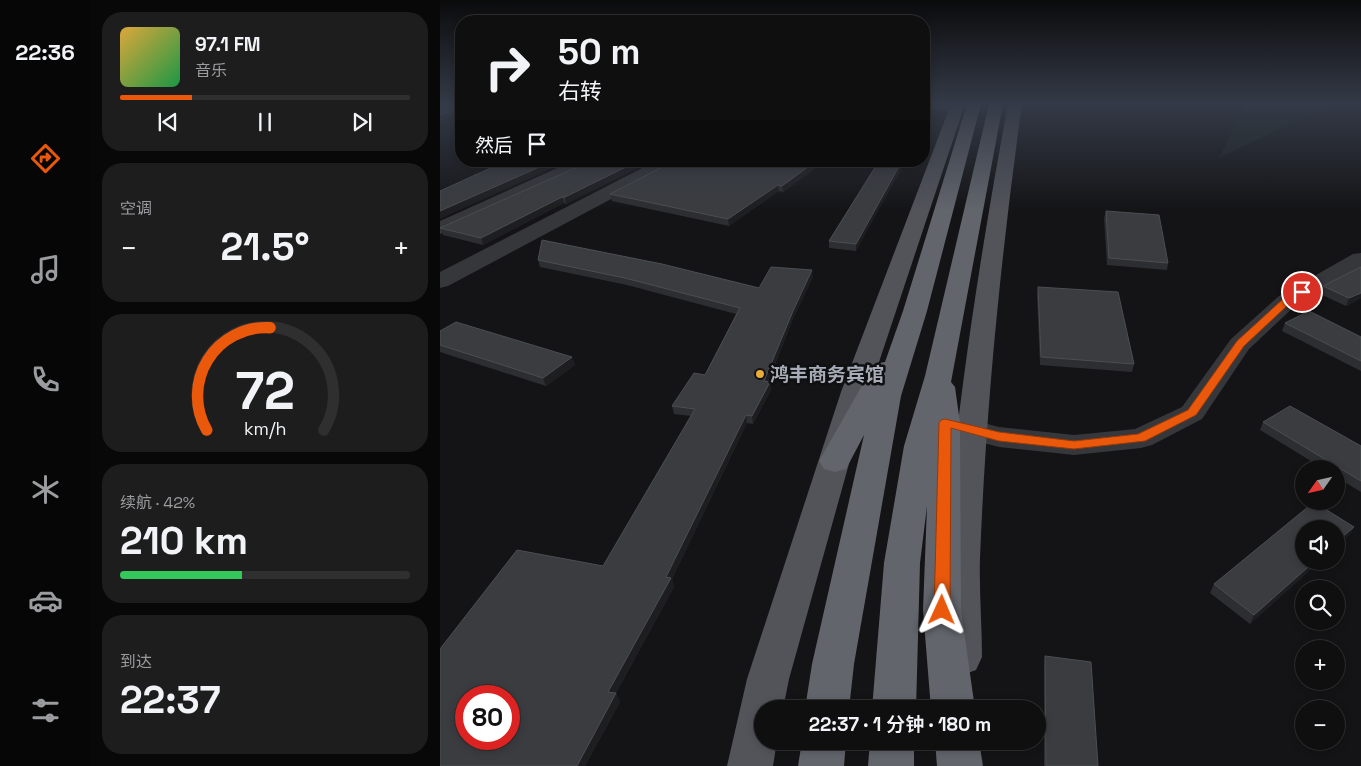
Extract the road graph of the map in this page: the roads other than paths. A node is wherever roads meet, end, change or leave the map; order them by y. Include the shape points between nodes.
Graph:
1 (950, 140) edge
2 (955, 140) edge
3 (989, 140) edge
4 (1009, 140) edge
5 (574, 167) edge
6 (658, 167) edge
7 (440, 228) edge
8 (1361, 258) edge
9 (440, 281) edge
10 (915, 311) junction
11 (939, 376) junction
12 (960, 427) junction
13 (835, 461) junction
14 (828, 700) edge
15 (894, 700) edge
16 (952, 700) edge
17 (962, 700) edge
18 (823, 750) edge
19 (892, 750) edge
20 (958, 750) edge
21 (962, 750) edge
22 (750, 766) edge
23 (821, 766) edge
24 (891, 766) edge
25 (961, 766) edge

1 - 13 main road via 855,392
2 - 10 highway
3 - 11 highway
4 - 12 main road
5 - 7 street
6 - 9 street
8 - 12 street via 1287,301 1240,344 1192,413 1141,438 1074,445 999,436
10 - 13 highway
10 - 14 highway via 887,396
11 - 12 highway
11 - 15 highway via 919,446 902,563
12 - 16 highway via 942,610
12 - 17 main road
13 - 22 main road via 768,679
18 - 23 highway
19 - 24 highway
20 - 25 highway
21 - 25 main road

